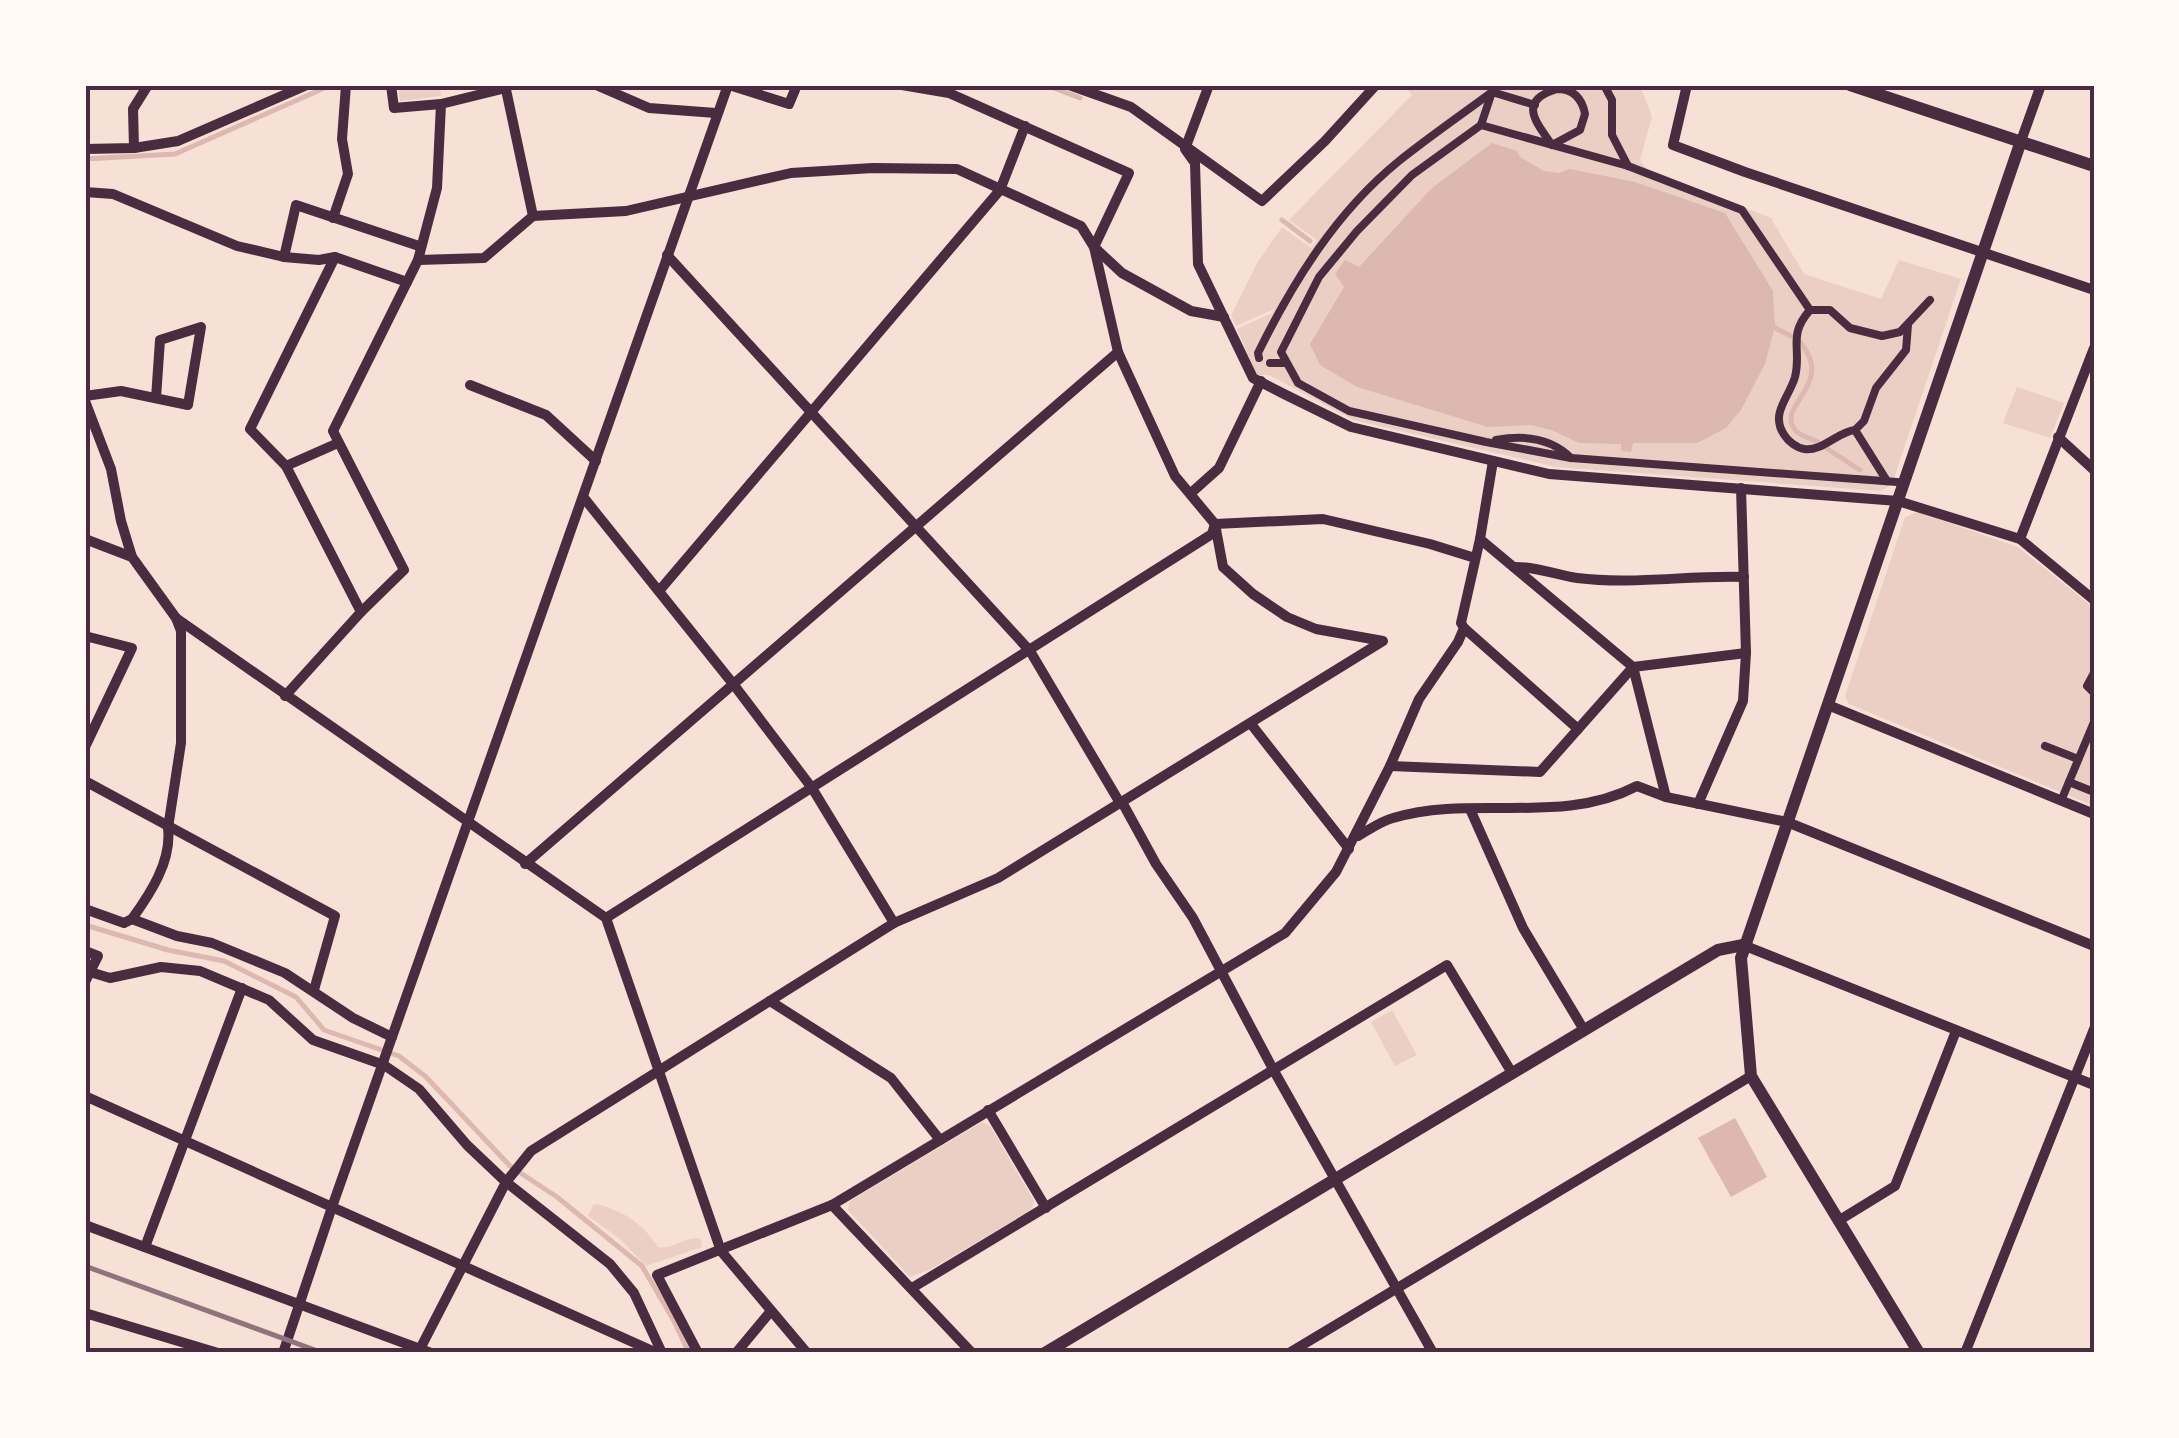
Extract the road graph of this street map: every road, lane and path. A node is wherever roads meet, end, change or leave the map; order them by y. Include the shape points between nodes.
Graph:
1 (148, 85) edge
2 (307, 85) edge
3 (346, 85) edge
4 (391, 85) edge
5 (596, 85) edge
6 (728, 85) edge
7 (797, 85) edge
8 (902, 85) edge
9 (1069, 85) edge
10 (1210, 85) edge
11 (1376, 85) edge
12 (1604, 85) edge
13 (1687, 85) edge
14 (1850, 85) edge
15 (2041, 85) edge
16 (506, 86) edge
17 (1570, 88) edge
18 (1492, 92) junction
19 (441, 104) junction
20 (1535, 104) junction
21 (716, 113) junction
22 (1024, 126) junction
23 (1482, 126) junction
24 (2021, 142) junction
25 (1552, 144) junction
26 (134, 148) junction
27 (1185, 148) junction
28 (85, 149) edge
29 (1628, 166) junction
30 (2094, 166) edge
31 (1000, 190) junction
32 (85, 192) edge
33 (688, 198) junction
34 (533, 216) junction
35 (333, 218) junction
36 (420, 246) junction
37 (1094, 247) junction
38 (1983, 252) junction
39 (667, 255) junction
40 (335, 256) junction
41 (284, 257) junction
42 (418, 260) junction
43 (406, 282) junction
44 (2094, 290) edge
45 (1930, 300) dead end
46 (1810, 310) junction
47 (1224, 317) junction
48 (1908, 324) junction
49 (2094, 348) edge
50 (1118, 352) junction
51 (1259, 358) dead end
52 (1270, 363) dead end
53 (1286, 363) junction
54 (1261, 380) junction
55 (470, 385) dead end
56 (85, 398) edge
57 (156, 398) junction
58 (812, 414) junction
59 (1855, 430) junction
60 (2058, 438) junction
61 (338, 442) junction
62 (1493, 461) junction
63 (596, 462) junction
64 (286, 466) junction
65 (2094, 470) edge
66 (1741, 488) junction
67 (1191, 493) junction
68 (584, 498) junction
69 (1898, 500) junction
70 (1216, 524) junction
71 (915, 525) junction
72 (85, 539) edge
73 (2020, 539) junction
74 (1480, 540) junction
75 (132, 557) junction
76 (1475, 558) junction
77 (1514, 567) junction
78 (1744, 577) junction
79 (659, 590) junction
80 (2094, 600) edge
81 (360, 612) junction
82 (176, 618) junction
83 (1464, 628) junction
84 (85, 636) edge
85 (1030, 651) junction
86 (1746, 652) junction
87 (1632, 668) junction
88 (2094, 673) edge
89 (734, 684) junction
90 (2094, 692) edge
91 (285, 696) junction
92 (1828, 705) junction
93 (2094, 722) edge
94 (1251, 724) junction
95 (1578, 728) junction
96 (88, 733) edge
97 (2046, 746) dead end
98 (85, 748) edge
99 (2078, 759) junction
100 (1390, 766) junction
101 (85, 781) edge
102 (2069, 782) junction
103 (812, 788) junction
104 (2094, 792) edge
105 (1666, 797) junction
106 (2062, 800) junction
107 (1121, 802) junction
108 (1698, 804) junction
109 (1470, 809) junction
110 (2094, 814) edge
111 (468, 821) junction
112 (1787, 822) junction
113 (168, 828) junction
114 (1356, 837) junction
115 (1349, 849) junction
116 (525, 864) junction
117 (85, 909) edge
118 (606, 918) junction
119 (132, 920) junction
120 (894, 923) junction
121 (1743, 945) junction
122 (2094, 946) edge
123 (85, 952) edge
124 (1220, 971) junction
125 (87, 977) edge
126 (242, 988) junction
127 (314, 990) junction
128 (770, 1001) junction
129 (2094, 1029) edge
130 (1584, 1030) junction
131 (1956, 1031) junction
132 (392, 1037) junction
133 (384, 1065) junction
134 (1274, 1071) junction
135 (658, 1074) junction
136 (1512, 1074) junction
137 (1751, 1076) junction
138 (2075, 1077) junction
139 (2094, 1085) edge
140 (85, 1096) edge
141 (988, 1110) junction
142 (940, 1140) junction
143 (186, 1141) junction
144 (1336, 1180) junction
145 (506, 1182) junction
146 (832, 1204) junction
147 (332, 1208) junction
148 (1046, 1208) junction
149 (1838, 1221) junction
150 (85, 1225) edge
151 (145, 1247) junction
152 (721, 1251) junction
153 (461, 1266) junction
154 (912, 1288) junction
155 (1396, 1290) junction
156 (299, 1306) junction
157 (772, 1311) junction
158 (85, 1314) edge
159 (426, 1351) edge
160 (218, 1353) edge
161 (283, 1353) edge
162 (659, 1353) edge
163 (698, 1353) edge
164 (736, 1353) edge
165 (807, 1353) edge
166 (972, 1353) edge
167 (1045, 1353) edge
168 (1289, 1353) edge
169 (1433, 1353) edge
170 (1919, 1353) edge
171 (1965, 1353) edge

1 - 26 street via 132,109
2 - 26 street via 178,140
3 - 35 street via 342,140 348,174
4 - 19 street via 394,108
5 - 21 street via 648,108
6 - 7 street via 790,104
6 - 21 street
8 - 22 street via 949,93
9 - 27 street via 1131,108
10 - 27 street
11 - 27 street via 1262,201
12 - 29 street via 1612,100 1612,134
13 - 38 street via 1673,145
14 - 24 street
15 - 24 street
16 - 19 street
16 - 34 street
17 - 20 street via 1549,91
17 - 25 street via 1584,105 1584,122 1573,136
18 - 20 street
18 - 23 street
18 - 51 street via 1396,163 1344,216 1280,308
19 - 36 street via 437,188
20 - 25 street via 1536,125
21 - 33 street
22 - 31 street
22 - 37 street via 1129,172
23 - 25 street
23 - 53 street via 1412,175 1318,277 1281,352
24 - 30 street
24 - 38 street
25 - 29 street
26 - 28 street
27 - 47 street via 1195,164 1198,264
29 - 46 street via 1742,210
31 - 33 street via 957,168 874,168 792,173
31 - 37 street via 1080,226
31 - 58 street
32 - 41 street via 113,194 237,246
33 - 34 street via 626,211
33 - 39 street
34 - 42 street via 484,258
35 - 36 street
35 - 41 street via 296,206
36 - 42 street
37 - 47 street via 1122,273 1191,310
37 - 50 street
38 - 44 street
38 - 69 street
39 - 58 street
39 - 63 street
40 - 41 street
40 - 43 street
40 - 64 street via 250,429
42 - 43 street
43 - 61 street via 333,431
45 - 48 street
46 - 48 street via 1830,310 1866,334 1900,332
46 - 59 street via 1798,323 1796,372 1778,424 1786,440 1802,449
47 - 54 street via 1253,378
48 - 59 street via 1906,350
49 - 60 street
50 - 67 street via 1175,476
50 - 71 street
52 - 53 street
53 - 59 street via 1298,384 1349,411 1486,442 1571,458 1892,482
54 - 62 street via 1351,427
54 - 67 street via 1219,468
55 - 63 street via 546,415
56 - 57 street via 121,391
56 - 75 street
57 - 57 street via 188,405 201,327 160,340
58 - 71 street
58 - 79 street
60 - 65 street
60 - 73 street
61 - 64 street
61 - 81 street via 404,570
62 - 66 street via 1549,474
62 - 74 street
63 - 68 street
64 - 81 street
66 - 69 street
66 - 78 street
67 - 70 street
68 - 79 street
68 - 111 street
69 - 73 street
69 - 92 street
70 - 76 street via 1324,519
70 - 85 street via 1212,534
70 - 94 street via 1224,567 1253,594 1316,629 1383,641
71 - 85 street
71 - 89 street
72 - 75 street
73 - 80 street
74 - 76 street
74 - 77 street
75 - 82 street
76 - 83 street
77 - 78 street via 1577,578
77 - 87 street
78 - 86 street
79 - 89 street
81 - 91 street
82 - 91 street
82 - 113 street via 181,743
83 - 95 street
83 - 100 street via 1418,699
84 - 96 street via 132,648
85 - 103 street
85 - 107 street
86 - 87 street
86 - 108 street via 1743,701
87 - 95 street
87 - 105 street
88 - 90 street via 2086,686
89 - 103 street
89 - 116 street
91 - 111 street
92 - 106 street
92 - 112 street
93 - 99 street
94 - 107 street
94 - 115 street
95 - 100 street via 1540,772
96 - 98 street
97 - 99 street
99 - 102 street
100 - 114 street
101 - 113 street
102 - 104 street
102 - 106 street
103 - 118 street
103 - 120 street
105 - 108 street
105 - 109 street via 1637,786 1612,799 1566,807
106 - 110 street
107 - 120 street via 998,878
107 - 124 street
108 - 112 street
109 - 114 street via 1389,818
109 - 130 street via 1523,928
111 - 116 street
111 - 132 street
112 - 121 street
112 - 122 street
113 - 119 street via 157,884
113 - 127 street via 335,916
114 - 115 street
115 - 124 street via 1286,934
116 - 118 street
117 - 119 street
118 - 135 street
119 - 127 street via 212,943
120 - 128 street
121 - 130 street via 1718,950
121 - 131 street
121 - 137 street
123 - 125 street via 98,956
124 - 134 street
124 - 141 street
125 - 126 street via 161,967 200,971
126 - 133 street via 285,1012 313,1040
126 - 143 street
127 - 132 street
128 - 135 street
128 - 142 street via 891,1078
129 - 138 street
130 - 136 street
131 - 138 street
131 - 149 street via 1894,1186
132 - 133 street
133 - 145 street via 418,1089
133 - 147 street
134 - 136 street via 1448,965
134 - 144 street
134 - 148 street
135 - 145 street via 532,1151
135 - 152 street
136 - 144 street
137 - 149 street
137 - 155 street
138 - 139 street
138 - 171 street
140 - 143 street
141 - 142 street
141 - 148 street
142 - 146 street
143 - 147 street
143 - 151 street
144 - 155 street
144 - 167 street
145 - 153 street
145 - 162 street via 610,1264 634,1293
146 - 152 street
146 - 154 street
147 - 153 street
147 - 156 street
148 - 154 street
149 - 170 street
150 - 151 street
151 - 156 street
152 - 157 street
152 - 163 street via 658,1275
153 - 159 street
153 - 162 street
154 - 166 street
155 - 168 street
155 - 169 street
156 - 159 street
156 - 161 street
157 - 164 street
157 - 165 street
158 - 160 street

